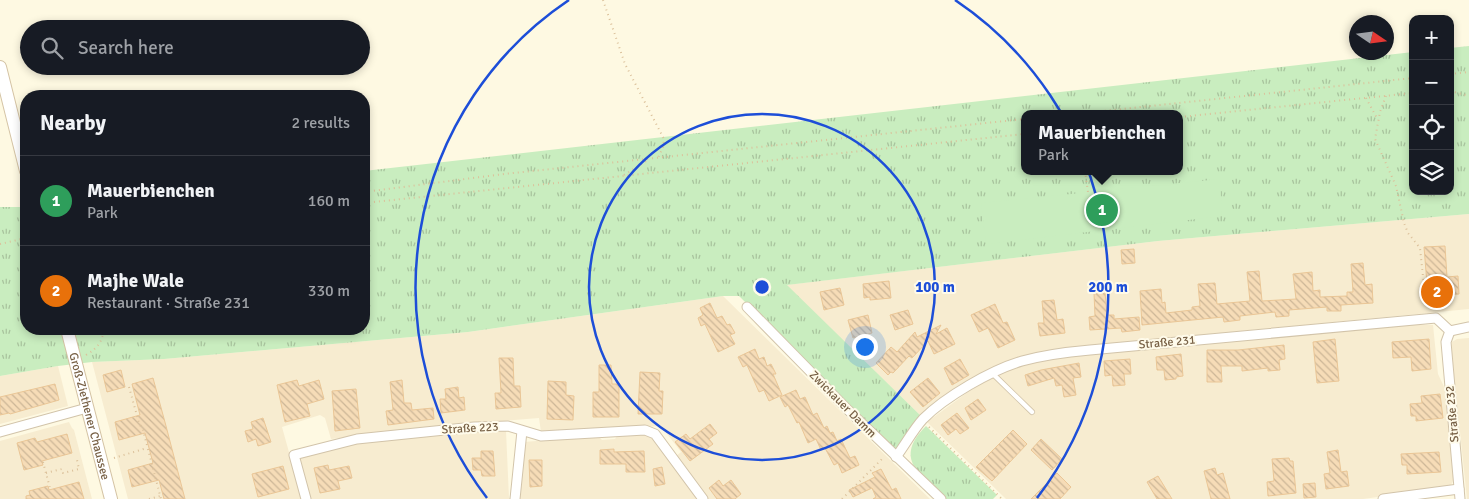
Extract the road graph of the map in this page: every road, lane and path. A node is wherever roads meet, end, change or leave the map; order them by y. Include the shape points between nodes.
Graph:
1 (603, 0) edge
2 (0, 67) edge
3 (1469, 72) edge
4 (1454, 74) edge
5 (1409, 78) edge
6 (1454, 92) edge
7 (1409, 93) edge
8 (1386, 96) junction
9 (1469, 96) edge
10 (1366, 98) junction
11 (1113, 110) edge
12 (1183, 118) edge
13 (1021, 119) edge
14 (1378, 121) junction
15 (1021, 134) edge
16 (20, 147) edge
17 (658, 158) junction
18 (649, 160) junction
19 (1086, 175) edge
20 (622, 176) junction
21 (370, 191) edge
22 (1088, 192) dead end
23 (370, 202) edge
24 (20, 239) edge
25 (0, 244) edge
26 (747, 307) dead end
27 (1442, 323) junction
28 (1469, 328) edge
29 (1450, 331) junction
30 (68, 335) edge
31 (103, 335) edge
32 (86, 355) dead end
33 (992, 373) junction
34 (129, 387) dead end
35 (87, 408) junction
36 (1032, 412) dead end
37 (922, 420) junction
38 (522, 431) junction
39 (0, 432) edge
40 (147, 448) junction
41 (892, 456) junction
42 (114, 458) dead end
43 (77, 460) dead end
44 (43, 462) dead end
45 (46, 474) junction
46 (50, 488) dead end
47 (1459, 489) junction
48 (161, 497) edge
49 (111, 499) edge
50 (149, 499) edge
51 (306, 499) edge
52 (515, 499) edge
53 (703, 499) edge
54 (842, 499) edge
55 (941, 499) edge
56 (1002, 499) edge
57 (1383, 499) edge
58 (1460, 499) edge

1 - 17 path via 625,64 664,139
2 - 16 street
3 - 4 path
5 - 11 path
6 - 9 path
7 - 8 path
8 - 10 path
8 - 14 path
10 - 12 path
10 - 14 path
13 - 17 path
14 - 27 path via 1375,139 1396,186 1408,233 1420,248 1428,301 1441,303
15 - 20 path
17 - 18 path
18 - 20 path
18 - 21 path
19 - 22 path
20 - 23 path
24 - 25 path
26 - 41 street, Zwickauer Damm
27 - 29 street
27 - 33 street, Straße 231 via 1436,318 1090,350 1020,361
28 - 29 street
29 - 47 street, Straße 232 via 1446,342
30 - 35 street, Groß-Ziethener Chaussee
31 - 32 path via 96,350
33 - 36 lane
33 - 37 street, Straße 231
34 - 40 path
35 - 39 street
35 - 49 street, Groß-Ziethener Chaussee
37 - 41 street, Straße 231
37 - 56 path
38 - 51 street, Straße 223 via 508,426 430,430 357,439 294,455
38 - 52 street
38 - 53 street, Straße 223 via 541,436 645,430 655,434
40 - 42 path
40 - 48 path
41 - 54 path
41 - 55 street, Zwickauer Damm
43 - 45 path via 79,469 63,473 62,469
44 - 45 path
45 - 46 path
47 - 57 street
47 - 58 street, Straße 232
48 - 50 path

